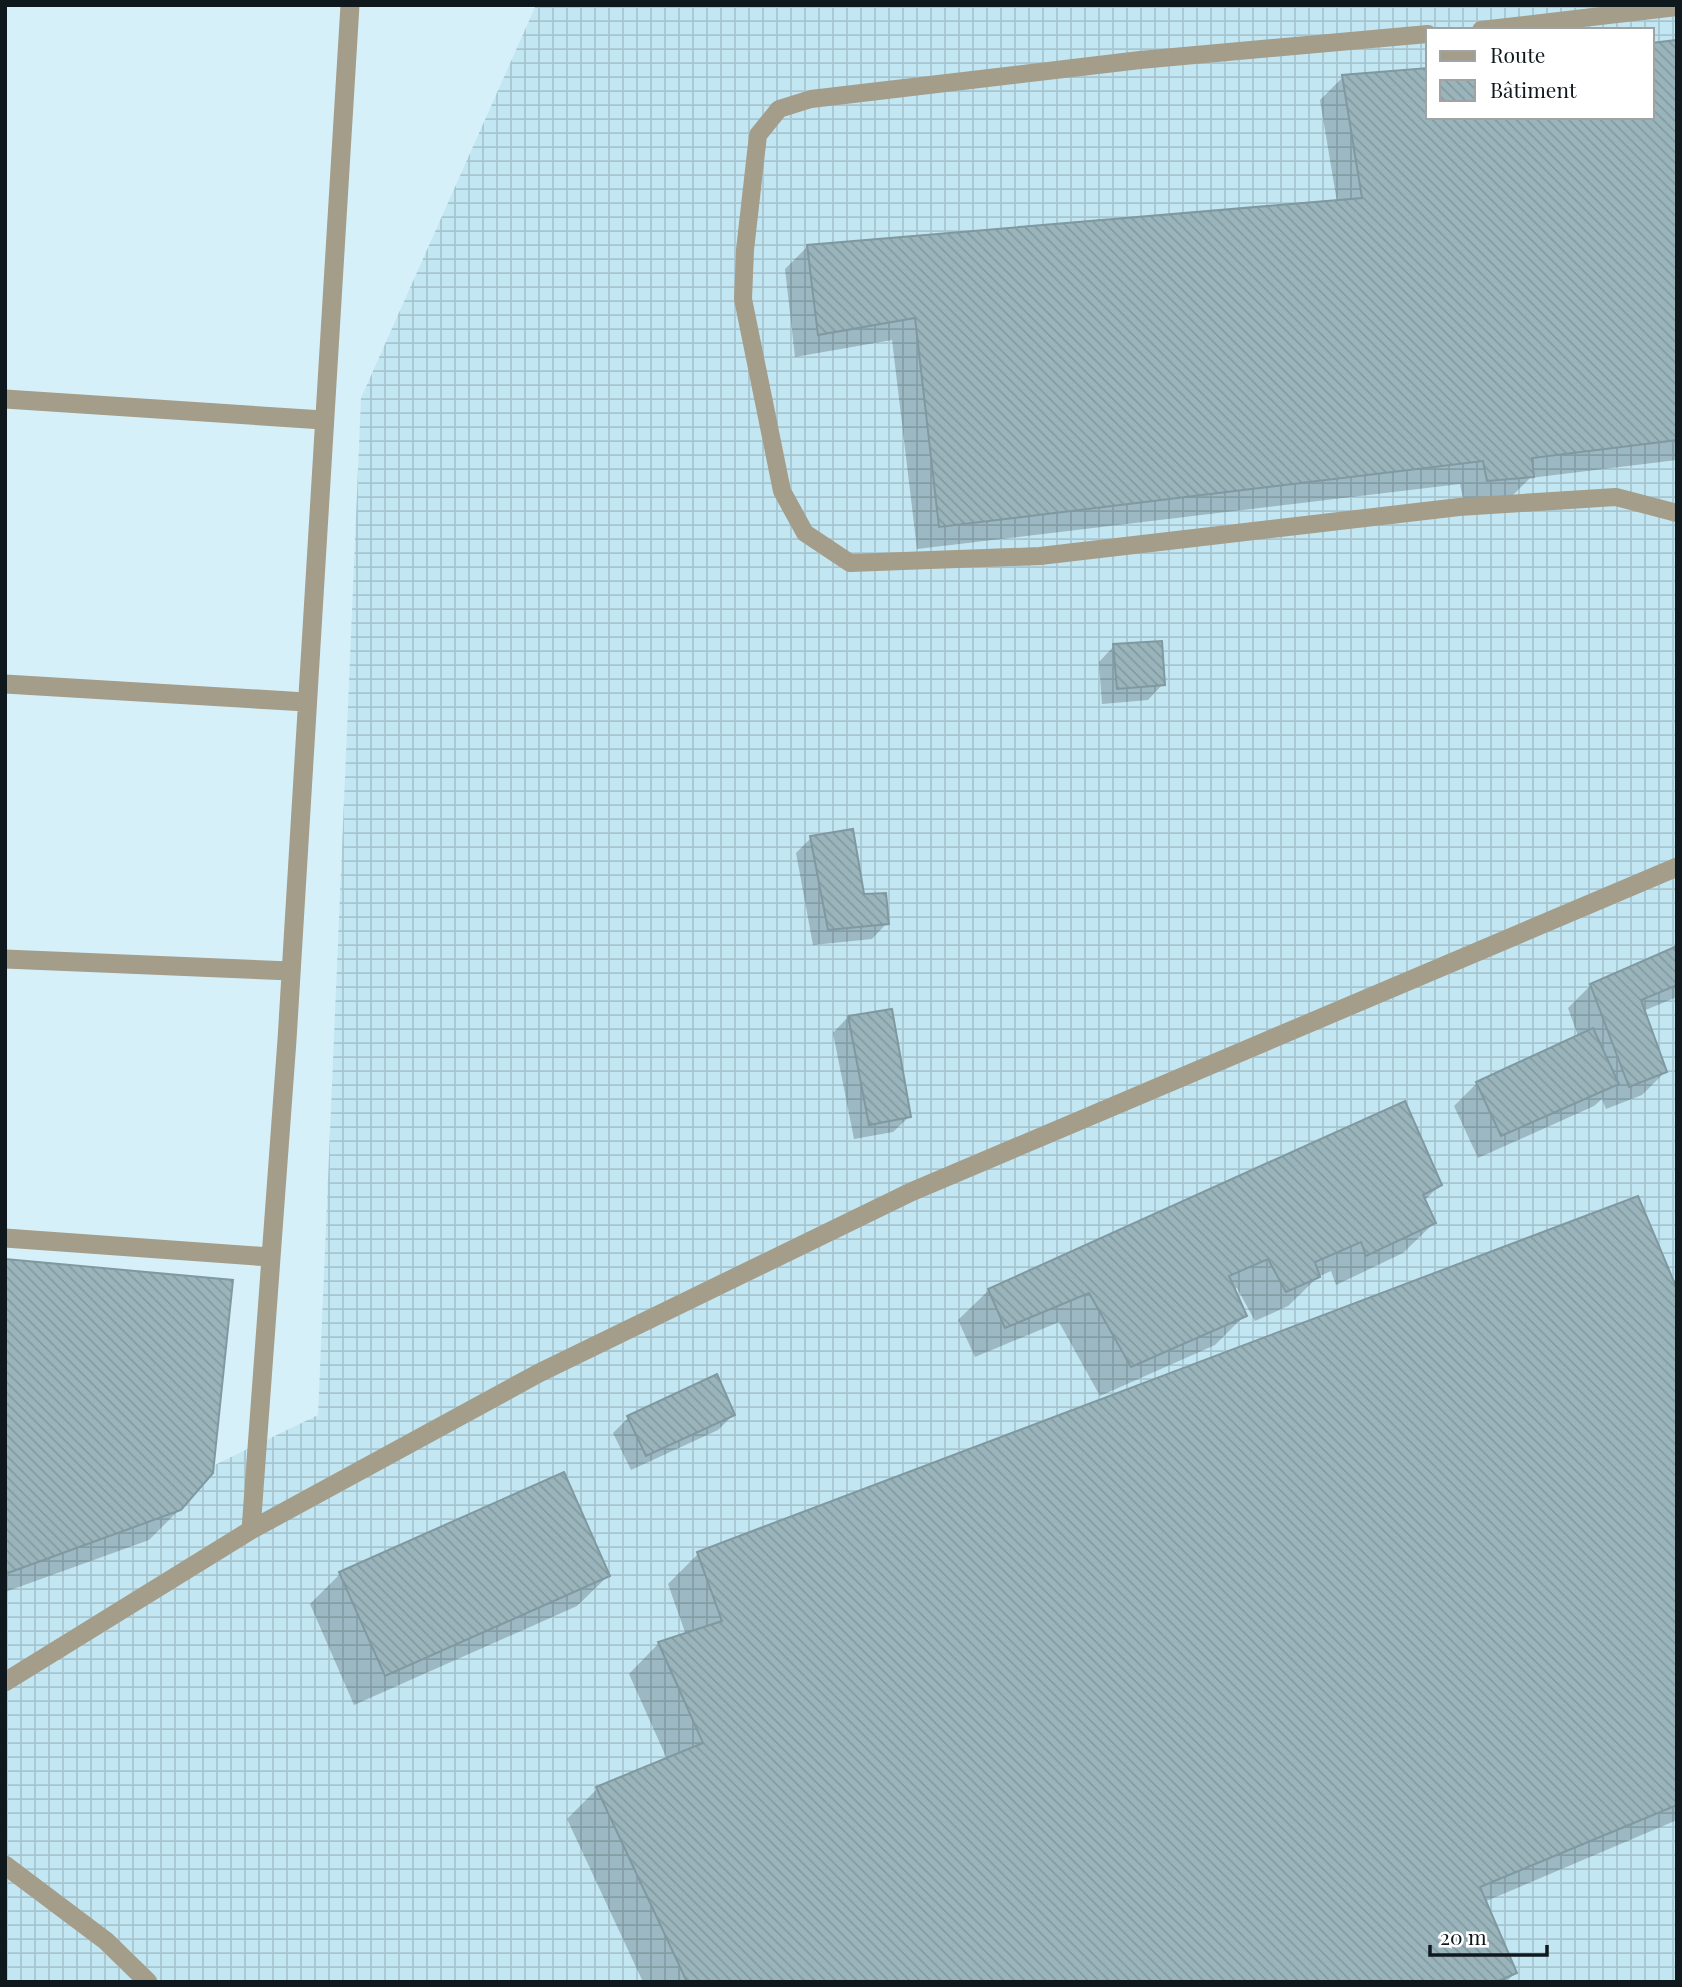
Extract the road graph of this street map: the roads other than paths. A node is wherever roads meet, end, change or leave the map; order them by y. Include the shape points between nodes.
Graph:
1 (350, 5) edge
2 (1677, 7) edge
3 (1498, 28) edge
4 (1426, 34) edge
5 (5, 399) edge
6 (323, 419) junction
7 (1677, 513) edge
8 (5, 684) edge
9 (306, 702) junction
10 (1677, 867) edge
11 (5, 959) edge
12 (291, 971) junction
13 (5, 1238) edge
14 (270, 1257) junction
15 (251, 1530) junction
16 (5, 1682) edge
17 (5, 1865) edge
18 (148, 1982) edge

1 - 6 street
2 - 3 lane
4 - 7 lane via 1140,60 811,99 779,109 758,135 743,299 782,491 805,533 850,563 1040,556 1459,507 1616,497
5 - 6 street
6 - 9 street
8 - 9 street
9 - 12 street
10 - 15 street via 911,1192 539,1373
11 - 12 street
12 - 14 street
13 - 14 street
14 - 15 street
15 - 16 street
17 - 18 street via 106,1941

